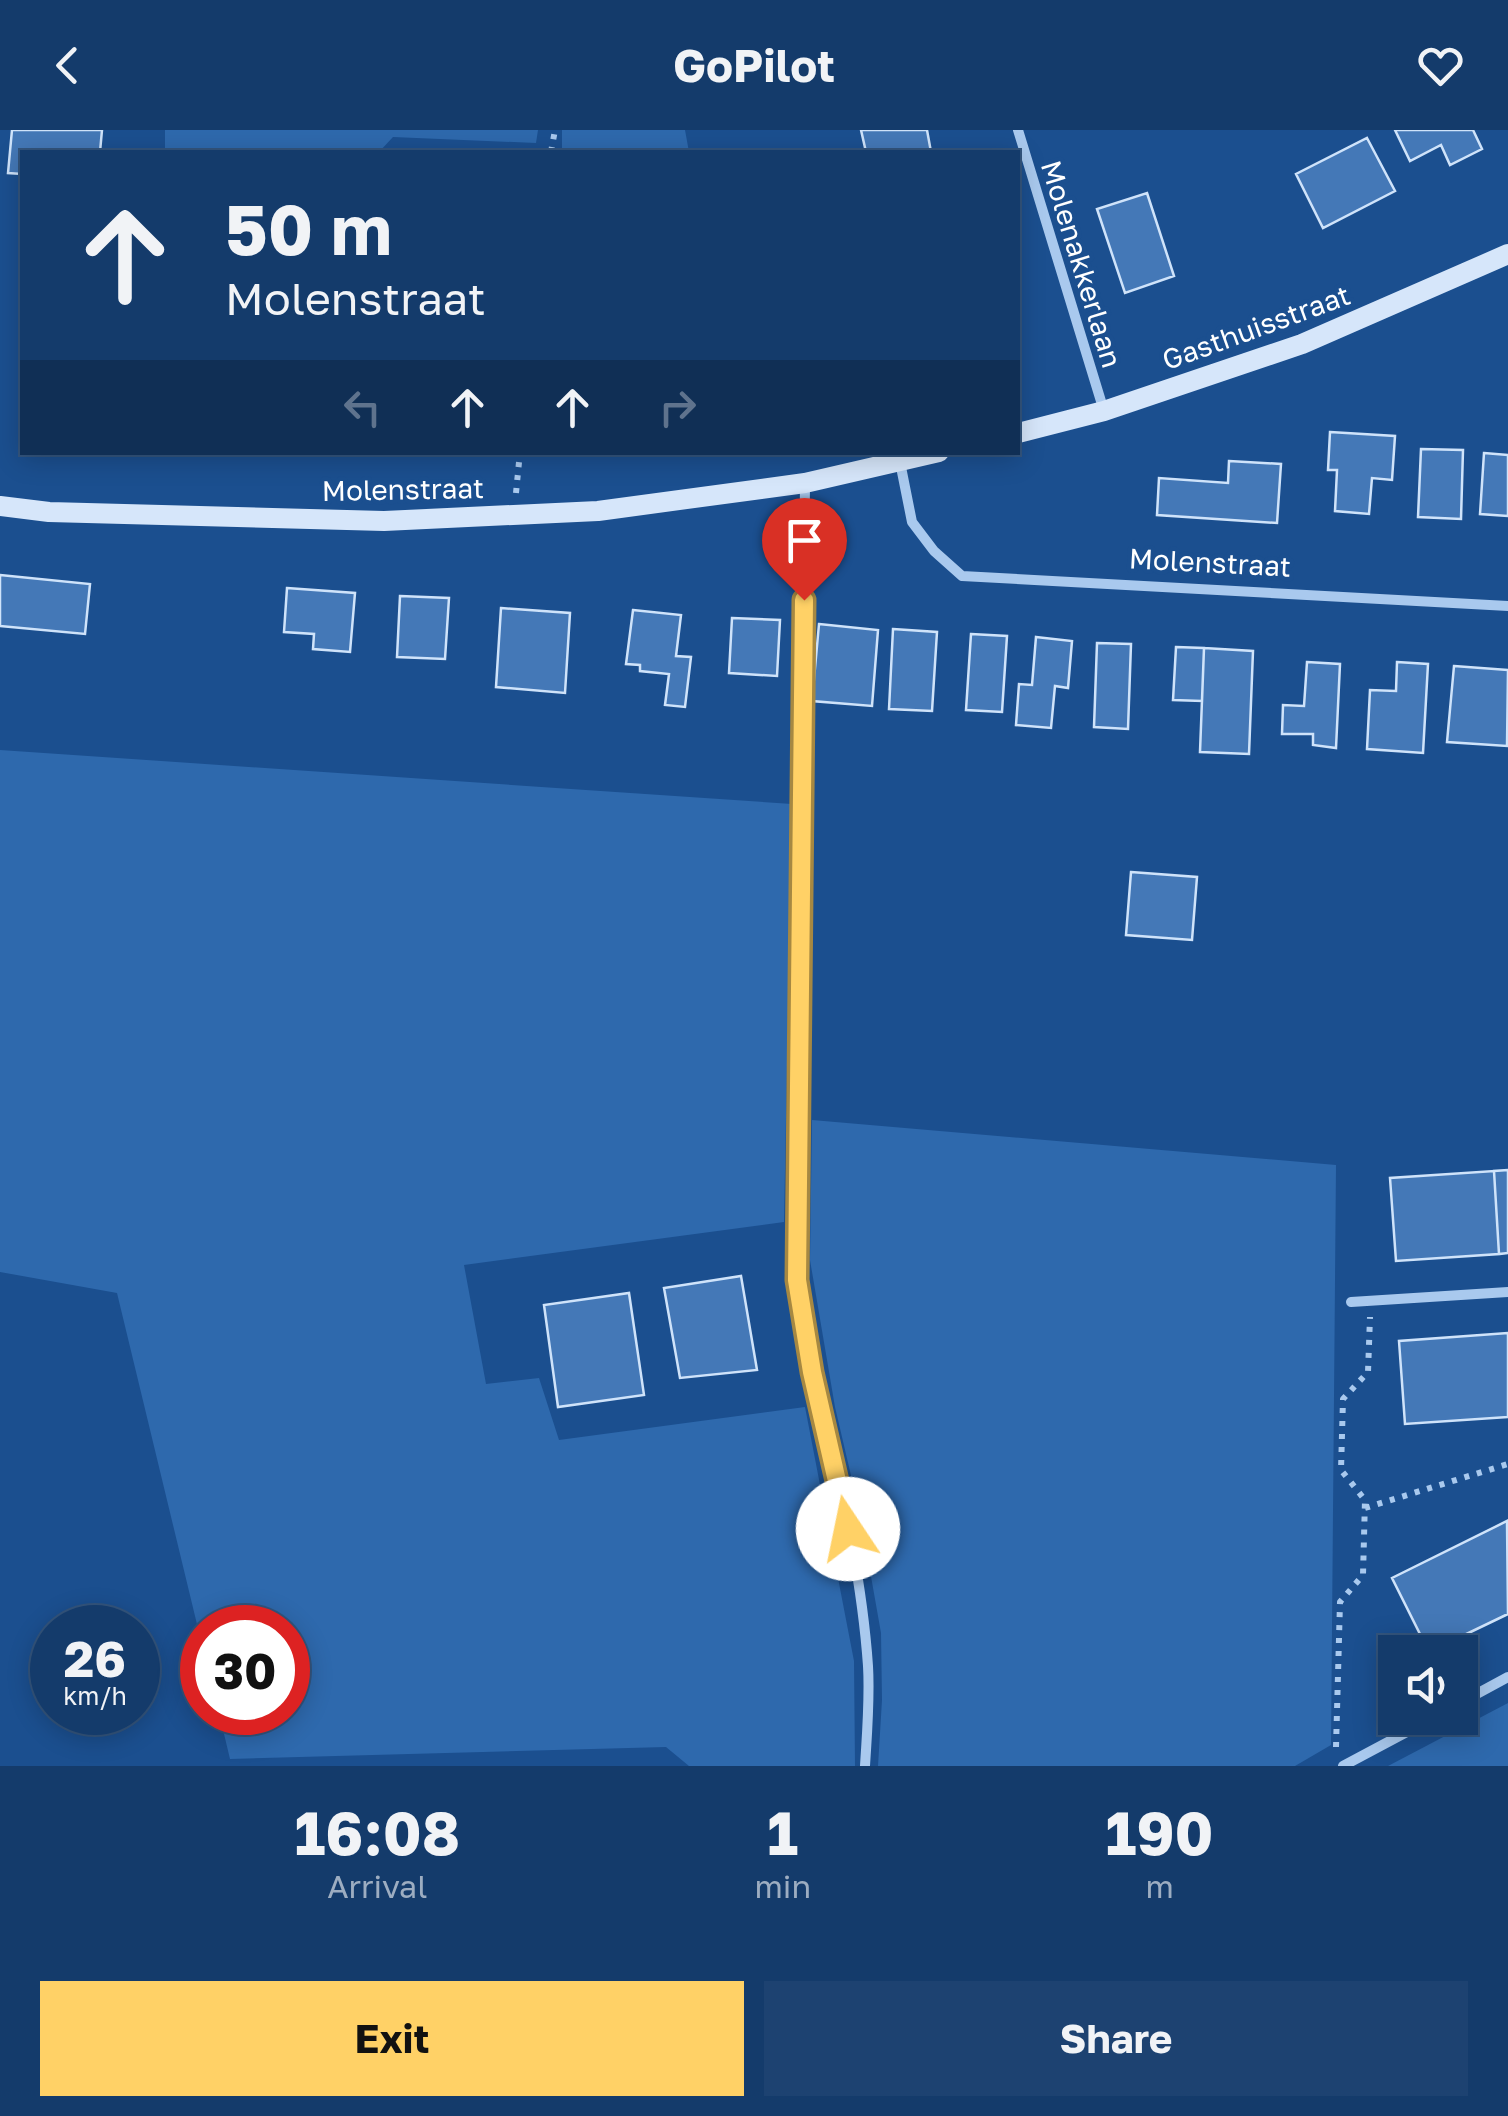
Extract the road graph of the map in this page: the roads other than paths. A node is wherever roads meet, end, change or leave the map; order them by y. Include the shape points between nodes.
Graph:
1 (1018, 130) edge
2 (1508, 254) edge
3 (1104, 412) junction
4 (1020, 433) edge
5 (927, 455) edge
6 (900, 462) junction
7 (805, 483) junction
8 (0, 506) edge
9 (1508, 606) edge
10 (1508, 1292) edge
11 (1351, 1302) dead end
12 (1508, 1677) edge
13 (1478, 1693) edge
14 (1400, 1735) edge
15 (865, 1766) edge
16 (1339, 1766) edge

1 - 3 street, Molenakkerlaan
2 - 3 main road, Gasthuisstraat via 1302,344
3 - 4 main road, Gasthuisstraat
5 - 6 main road
6 - 7 main road, Molenstraat
6 - 9 street, Molenstraat via 912,522 962,576
7 - 8 main road, Molenstraat via 598,511 384,520
7 - 15 street via 797,1280 860,1598 868,1668
10 - 11 street
12 - 13 street
14 - 16 street

